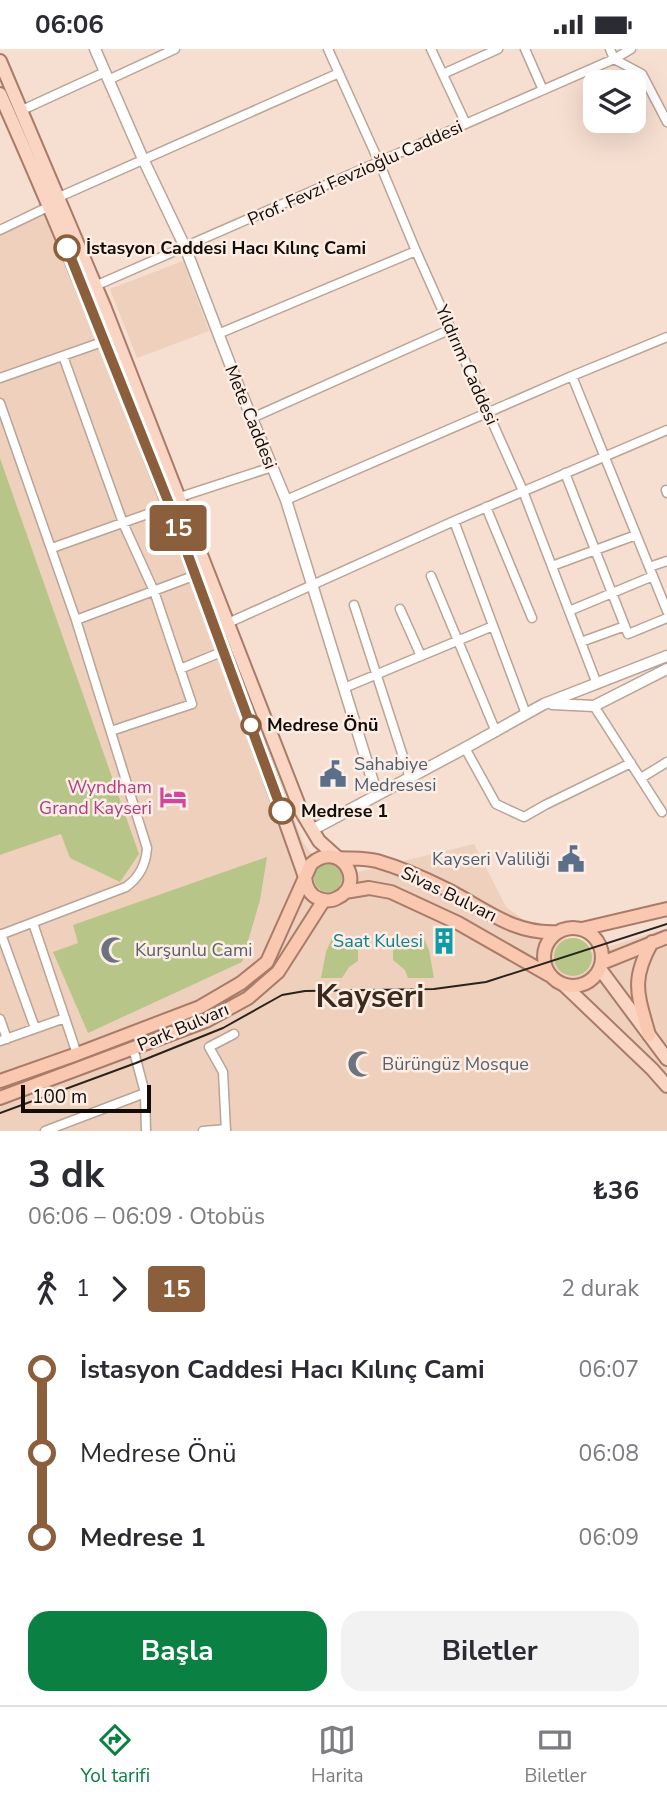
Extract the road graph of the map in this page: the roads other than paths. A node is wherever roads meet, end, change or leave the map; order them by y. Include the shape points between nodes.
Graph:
1 (95, 49) edge
2 (176, 49) edge
3 (328, 49) edge
4 (431, 49) edge
5 (498, 49) edge
6 (525, 49) edge
7 (610, 49) edge
8 (631, 49) edge
9 (614, 59) junction
10 (0, 61) edge
11 (339, 73) junction
12 (443, 74) junction
13 (107, 76) junction
14 (543, 90) junction
15 (0, 94) edge
16 (20, 111) junction
17 (667, 122) edge
18 (466, 124) junction
19 (144, 159) junction
20 (379, 162) junction
21 (55, 202) junction
22 (0, 230) edge
23 (185, 247) junction
24 (416, 251) junction
25 (95, 286) junction
26 (451, 329) junction
27 (218, 334) junction
28 (667, 337) edge
29 (105, 341) junction
30 (63, 356) junction
31 (572, 376) junction
32 (0, 378) edge
33 (0, 403) edge
34 (489, 411) junction
35 (252, 418) junction
36 (667, 430) edge
37 (605, 456) junction
38 (272, 467) junction
39 (565, 473) junction
40 (523, 491) junction
41 (285, 500) junction
42 (175, 502) junction
43 (486, 507) junction
44 (454, 521) junction
45 (122, 523) junction
46 (636, 535) junction
47 (52, 548) junction
48 (595, 550) junction
49 (667, 561) edge
50 (552, 566) junction
51 (651, 571) junction
52 (196, 575) junction
53 (432, 576) dead end
54 (312, 585) junction
55 (154, 591) junction
56 (612, 593) junction
57 (354, 605) dead end
58 (400, 609) dead end
59 (569, 611) junction
60 (667, 611) edge
61 (532, 618) dead end
62 (667, 618) edge
63 (76, 620) junction
64 (228, 623) junction
65 (493, 627) junction
66 (625, 627) junction
67 (458, 641) junction
68 (581, 642) junction
69 (224, 652) junction
70 (421, 656) junction
71 (667, 656) edge
72 (180, 669) junction
73 (667, 669) edge
74 (377, 675) junction
75 (597, 684) junction
76 (344, 688) junction
77 (544, 704) junction
78 (594, 706) junction
79 (526, 715) junction
80 (111, 731) junction
81 (496, 731) junction
82 (465, 748) junction
83 (667, 762) edge
84 (631, 763) junction
85 (410, 778) junction
86 (641, 778) junction
87 (377, 796) junction
88 (662, 812) dead end
89 (312, 830) junction
90 (338, 858) junction
91 (305, 877) junction
92 (345, 893) junction
93 (324, 900) junction
94 (667, 909) edge
95 (33, 923) junction
96 (582, 929) junction
97 (558, 932) junction
98 (0, 935) edge
99 (667, 937) edge
100 (652, 942) junction
101 (601, 966) junction
102 (549, 975) junction
103 (564, 985) junction
104 (65, 1018) junction
105 (0, 1019) edge
106 (35, 1028) junction
107 (234, 1034) dead end
108 (649, 1035) junction
109 (4, 1040) edge
110 (132, 1048) junction
111 (77, 1054) junction
112 (667, 1059) edge
113 (0, 1081) edge
114 (667, 1086) edge
115 (145, 1093) junction
116 (0, 1098) edge
117 (226, 1130) edge
118 (45, 1131) edge
119 (146, 1131) edge
120 (203, 1131) edge

1 - 13 street, Mete Caddesi
2 - 13 street
3 - 11 street, Yıldırım Caddesi
4 - 12 street
5 - 12 street
6 - 14 street
7 - 9 street
8 - 9 street, Prof. Fevzi Fevzioğlu Caddesi
9 - 14 street, Prof. Fevzi Fevzioğlu Caddesi
9 - 17 street via 642,74
10 - 16 main road
11 - 19 street
11 - 20 street, Yıldırım Caddesi
12 - 18 street
13 - 16 street
13 - 19 street, Mete Caddesi
14 - 18 street, Prof. Fevzi Fevzioğlu Caddesi
15 - 21 main road
16 - 21 main road
18 - 20 street, Prof. Fevzi Fevzioğlu Caddesi
19 - 21 street
19 - 23 street, Mete Caddesi
20 - 23 street, Prof. Fevzi Fevzioğlu Caddesi
20 - 24 street, Yıldırım Caddesi
21 - 22 street
21 - 25 main road
21 - 29 main road
23 - 25 street, Prof. Fevzi Fevzioğlu Caddesi
23 - 27 street, Mete Caddesi
24 - 26 street, Yıldırım Caddesi
24 - 27 street
25 - 42 main road
26 - 34 street, Yıldırım Caddesi
26 - 35 street
27 - 35 street, Mete Caddesi
28 - 31 street
29 - 30 street
29 - 42 main road
30 - 32 street
30 - 45 street
31 - 34 street
31 - 37 street
33 - 47 street
34 - 40 street, Yıldırım Caddesi
34 - 41 street
35 - 38 street, Mete Caddesi
36 - 37 street
37 - 39 street
37 - 46 street
38 - 41 street, Mete Caddesi
38 - 42 street
39 - 40 street
39 - 48 street
40 - 43 street
40 - 50 street, Yıldırım Caddesi
41 - 54 street, Mete Caddesi
42 - 45 street
42 - 52 main road
42 - 64 main road
43 - 44 street
43 - 61 street
44 - 54 street
44 - 65 street
45 - 47 street
45 - 55 street
46 - 48 street
46 - 51 street
47 - 63 street
48 - 50 street
48 - 56 street
49 - 51 street
50 - 59 street, Yıldırım Caddesi
51 - 56 street
51 - 60 street
52 - 55 street
52 - 69 main road
53 - 67 street
54 - 64 street
54 - 76 street, Mete Caddesi
55 - 63 street
55 - 72 street
56 - 59 street
56 - 66 street
57 - 74 street
58 - 70 street
59 - 68 street, Yıldırım Caddesi
62 - 66 street via 628,634
63 - 80 street
64 - 89 main road
65 - 67 street
65 - 79 street
66 - 68 street
67 - 70 street
67 - 81 street
68 - 75 street, Yıldırım Caddesi
69 - 72 street
69 - 91 main road
70 - 74 street
71 - 75 street
72 - 80 street via 192,704
73 - 78 street
74 - 76 street
74 - 85 street
75 - 77 street
76 - 87 street, Mete Caddesi
77 - 78 street
77 - 79 street
78 - 84 street
79 - 81 street
80 - 95 street via 147,848 146,860 132,883 120,890
81 - 82 street
82 - 84 street via 496,804 524,817
82 - 85 street
83 - 86 street
84 - 86 street
85 - 87 street
86 - 88 street
87 - 89 street
89 - 90 main road
90 - 91 highway via 319,858
90 - 92 highway via 350,874
90 - 97 highway, Sivas Bulvarı via 375,861 445,889 516,926
91 - 93 highway via 312,894
91 - 111 highway, Park Bulvarı via 267,962 241,983 200,1007
92 - 93 highway
92 - 102 highway, Sivas Bulvarı via 369,888 391,892 458,923
93 - 110 highway, Park Bulvarı via 278,972 248,997 206,1021
94 - 96 highway
95 - 98 street
95 - 104 street
96 - 97 highway
96 - 101 highway via 597,940
97 - 102 highway via 544,951
98 - 106 street
99 - 100 highway
100 - 101 highway
100 - 108 highway via 637,981
101 - 103 highway via 588,983
101 - 108 main road
102 - 103 highway
103 - 114 main road
104 - 106 street
104 - 111 street
105 - 109 street
106 - 109 street
107 - 117 street via 209,1047 223,1072
108 - 112 main road
110 - 115 street
110 - 116 highway, Park Bulvarı
111 - 113 highway, Park Bulvarı
115 - 118 street
115 - 119 street
117 - 120 street

